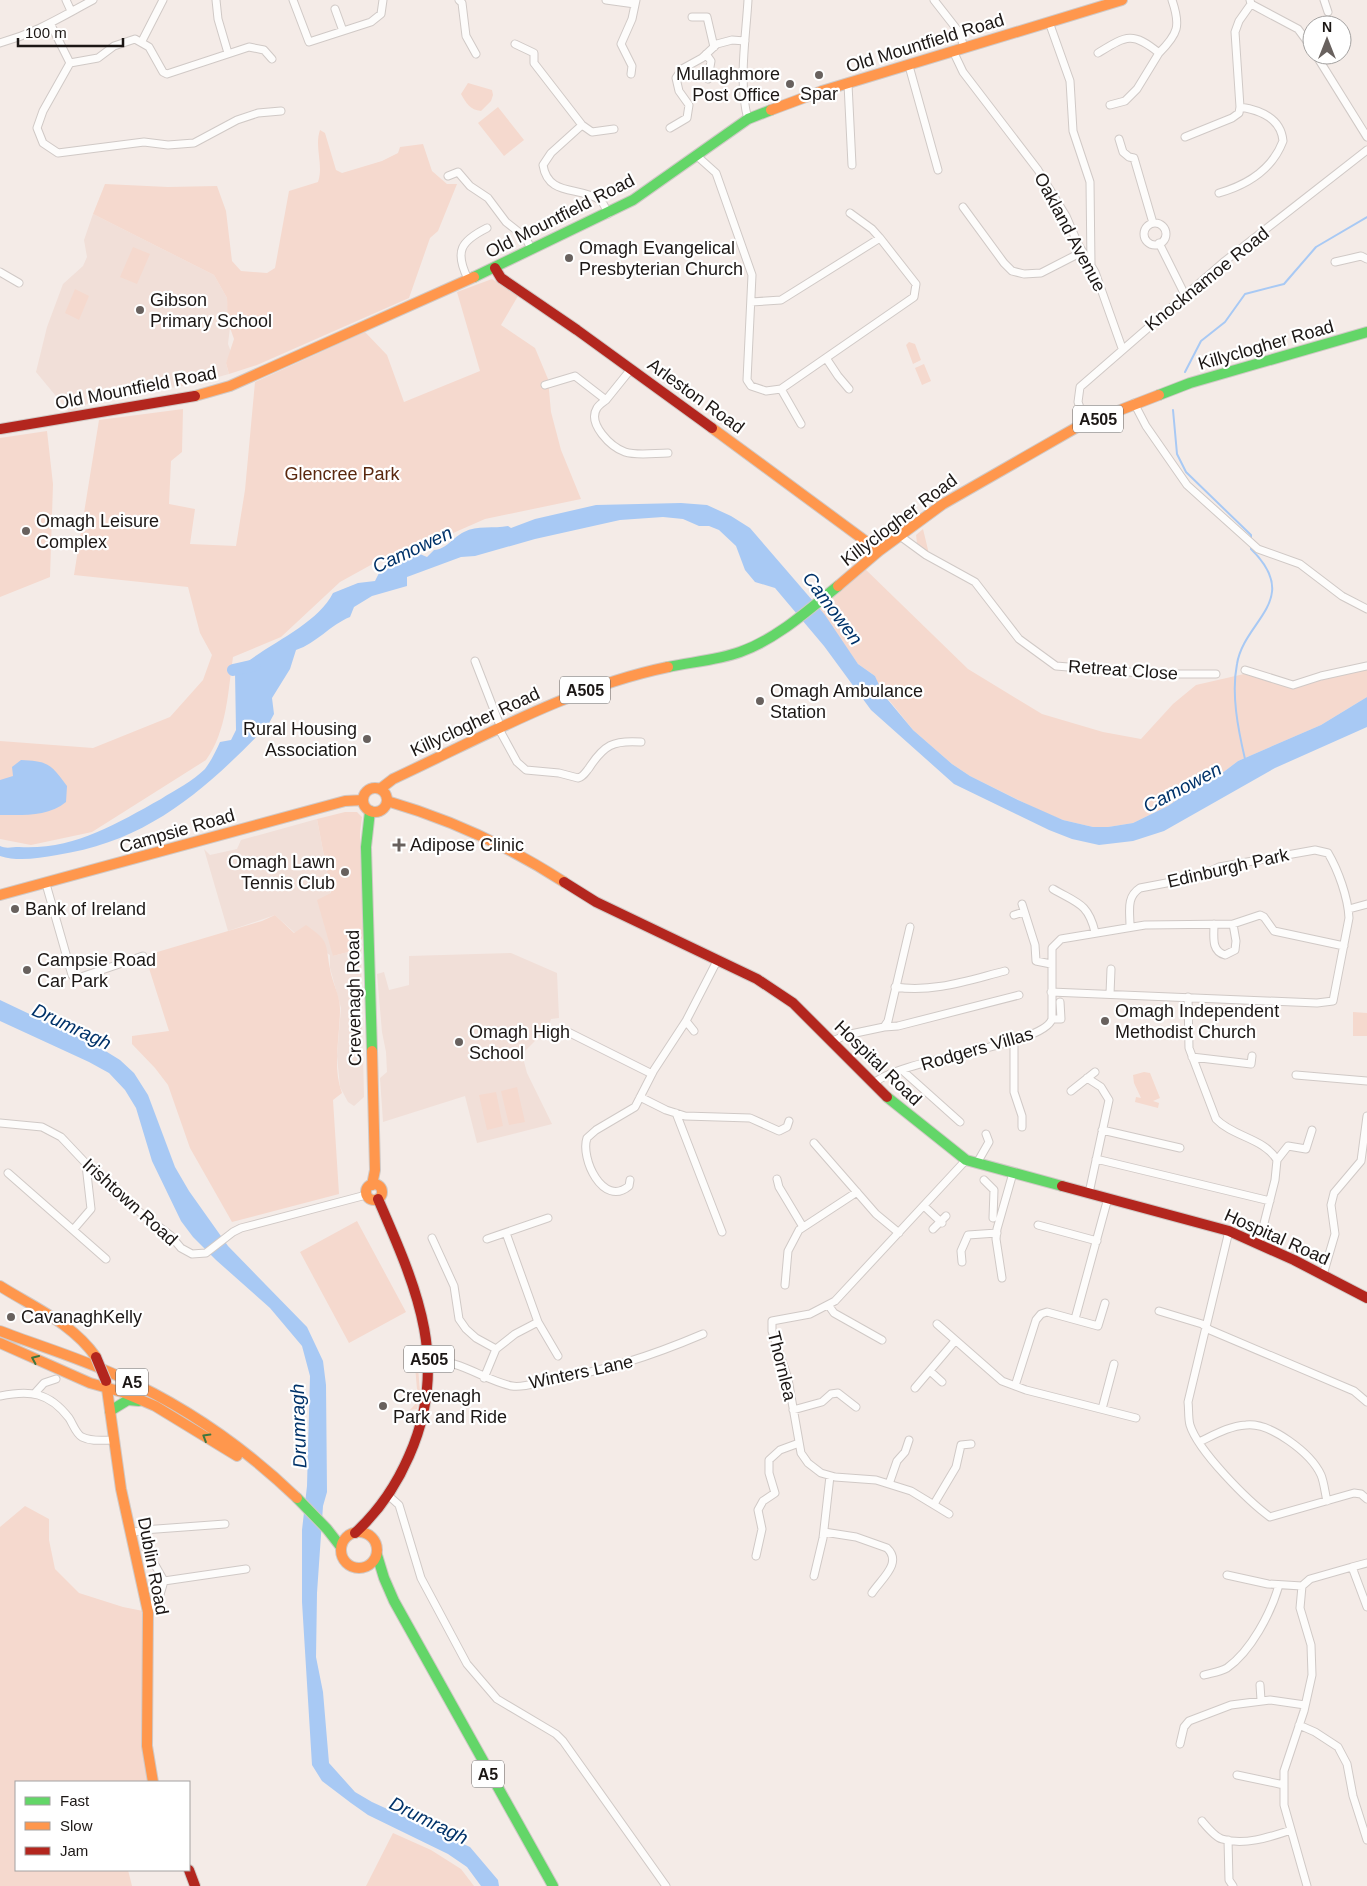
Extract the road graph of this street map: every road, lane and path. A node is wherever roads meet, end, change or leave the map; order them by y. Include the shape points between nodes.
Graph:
1 (66, 0) edge
2 (93, 0) edge
3 (163, 0) edge
4 (216, 0) edge
5 (293, 0) edge
6 (383, 0) edge
7 (470, 0) edge
8 (606, 0) edge
9 (748, 0) edge
10 (934, 0) edge
11 (1122, 0) edge
12 (1172, 0) edge
13 (1324, 0) edge
14 (461, 2) edge
15 (636, 2) edge
16 (1250, 2) edge
17 (335, 9) dead end
18 (71, 11) junction
19 (1328, 12) dead end
20 (692, 17) dead end
21 (1049, 22) junction
22 (50, 24) junction
23 (342, 31) junction
24 (1302, 34) edge
25 (142, 41) junction
26 (745, 41) junction
27 (0, 43) edge
28 (515, 44) dead end
29 (714, 47) junction
30 (964, 47) junction
31 (953, 50) junction
32 (228, 53) junction
33 (1098, 53) dead end
34 (1159, 53) junction
35 (476, 54) dead end
36 (706, 54) junction
37 (272, 59) dead end
38 (70, 63) junction
39 (1322, 65) edge
40 (909, 66) junction
41 (631, 74) dead end
42 (708, 79) dead end
43 (848, 84) junction
44 (1110, 105) dead end
45 (1240, 107) junction
46 (281, 111) dead end
47 (748, 119) junction
48 (582, 125) junction
49 (670, 128) dead end
50 (614, 130) dead end
51 (1185, 137) dead end
52 (1367, 137) edge
53 (1119, 139) dead end
54 (1367, 150) edge
55 (697, 156) junction
56 (852, 166) dead end
57 (938, 170) dead end
58 (448, 176) dead end
59 (1219, 193) dead end
60 (963, 207) dead end
61 (850, 212) dead end
62 (608, 214) junction
63 (1153, 223) junction
64 (488, 228) dead end
65 (880, 238) junction
66 (1159, 244) junction
67 (532, 250) junction
68 (1082, 252) junction
69 (1367, 259) edge
70 (1335, 262) dead end
71 (1091, 266) junction
72 (495, 268) junction
73 (0, 272) edge
74 (468, 279) junction
75 (19, 283) dead end
76 (1185, 295) junction
77 (751, 302) junction
78 (1367, 332) edge
79 (1122, 348) junction
80 (826, 358) junction
81 (631, 369) junction
82 (545, 385) dead end
83 (781, 389) junction
84 (849, 389) dead end
85 (606, 400) junction
86 (1134, 404) junction
87 (801, 424) dead end
88 (1086, 424) junction
89 (0, 429) edge
90 (668, 453) dead end
91 (900, 536) junction
92 (879, 551) junction
93 (1367, 609) edge
94 (475, 661) dead end
95 (1367, 666) edge
96 (1245, 670) dead end
97 (1216, 674) dead end
98 (500, 728) junction
99 (641, 742) dead end
100 (380, 789) junction
101 (363, 800) junction
102 (386, 801) junction
103 (370, 811) junction
104 (46, 884) junction
105 (1053, 889) dead end
106 (0, 895) edge
107 (1022, 904) dead end
108 (1367, 904) edge
109 (1349, 909) junction
110 (1024, 912) junction
111 (1014, 915) dead end
112 (1214, 924) junction
113 (1233, 924) junction
114 (1130, 926) junction
115 (910, 927) dead end
116 (1095, 932) junction
117 (1344, 946) junction
118 (143, 956) dead end
119 (718, 959) junction
120 (1052, 964) junction
121 (1111, 969) dead end
122 (1005, 971) dead end
123 (895, 987) junction
124 (1051, 992) junction
125 (1110, 994) junction
126 (1019, 995) dead end
127 (1188, 997) junction
128 (1060, 1002) dead end
129 (1052, 1019) junction
130 (686, 1021) junction
131 (884, 1027) junction
132 (562, 1029) dead end
133 (694, 1031) dead end
134 (1014, 1040) junction
135 (833, 1041) junction
136 (1252, 1056) dead end
137 (1192, 1057) junction
138 (902, 1071) junction
139 (1095, 1072) dead end
140 (652, 1074) junction
141 (1296, 1075) dead end
142 (1087, 1078) junction
143 (1367, 1082) edge
144 (873, 1084) junction
145 (1070, 1091) dead end
146 (640, 1097) junction
147 (676, 1113) junction
148 (1367, 1116) edge
149 (789, 1121) dead end
150 (960, 1122) dead end
151 (0, 1123) edge
152 (1022, 1127) dead end
153 (1102, 1130) junction
154 (1312, 1130) dead end
155 (986, 1134) dead end
156 (814, 1143) dead end
157 (1180, 1148) dead end
158 (1096, 1159) junction
159 (966, 1160) junction
160 (1277, 1160) junction
161 (977, 1163) junction
162 (86, 1165) junction
163 (8, 1173) dead end
164 (1013, 1173) junction
165 (777, 1179) dead end
166 (630, 1180) dead end
167 (984, 1180) dead end
168 (372, 1185) junction
169 (857, 1192) junction
170 (1089, 1193) junction
171 (366, 1195) junction
172 (1108, 1198) junction
173 (378, 1199) junction
174 (994, 1200) junction
175 (1007, 1200) junction
176 (1270, 1201) junction
177 (924, 1206) junction
178 (548, 1218) dead end
179 (993, 1218) dead end
180 (1038, 1225) dead end
181 (803, 1227) junction
182 (933, 1229) dead end
183 (73, 1230) junction
184 (1229, 1231) junction
185 (506, 1232) junction
186 (722, 1232) dead end
187 (899, 1233) junction
188 (997, 1233) junction
189 (432, 1238) dead end
190 (487, 1239) dead end
191 (1097, 1241) junction
192 (1259, 1243) junction
193 (106, 1259) dead end
194 (962, 1262) dead end
195 (1323, 1275) junction
196 (1002, 1278) dead end
197 (0, 1286) edge
198 (785, 1286) dead end
199 (1367, 1298) edge
200 (1105, 1303) dead end
201 (829, 1306) junction
202 (1159, 1311) dead end
203 (1074, 1319) junction
204 (538, 1322) junction
205 (937, 1324) dead end
206 (1206, 1327) junction
207 (0, 1331) edge
208 (703, 1334) dead end
209 (882, 1340) dead end
210 (955, 1341) junction
211 (0, 1343) edge
212 (496, 1349) junction
213 (558, 1356) dead end
214 (429, 1361) junction
215 (1114, 1364) dead end
216 (930, 1371) junction
217 (484, 1378) junction
218 (56, 1379) dead end
219 (942, 1382) dead end
220 (106, 1384) junction
221 (1015, 1386) junction
222 (914, 1388) dead end
223 (35, 1393) junction
224 (0, 1396) edge
225 (144, 1401) junction
226 (1367, 1402) edge
227 (856, 1407) dead end
228 (1102, 1409) junction
229 (793, 1410) junction
230 (110, 1411) junction
231 (1136, 1418) dead end
232 (113, 1440) junction
233 (909, 1440) dead end
234 (1199, 1442) junction
235 (799, 1443) junction
236 (971, 1444) dead end
237 (830, 1476) junction
238 (278, 1481) junction
239 (889, 1484) junction
240 (389, 1496) junction
241 (1367, 1499) edge
242 (1328, 1501) junction
243 (934, 1504) junction
244 (949, 1514) dead end
245 (374, 1516) junction
246 (224, 1524) dead end
247 (143, 1530) junction
248 (824, 1532) junction
249 (131, 1533) junction
250 (373, 1538) junction
251 (347, 1539) junction
252 (377, 1555) junction
253 (756, 1556) dead end
254 (1367, 1563) edge
255 (365, 1567) junction
256 (1352, 1567) junction
257 (246, 1569) dead end
258 (1227, 1575) dead end
259 (814, 1576) dead end
260 (384, 1578) junction
261 (164, 1580) junction
262 (1279, 1585) junction
263 (1302, 1586) junction
264 (872, 1593) dead end
265 (1367, 1607) edge
266 (147, 1610) junction
267 (1204, 1676) dead end
268 (1260, 1685) dead end
269 (1261, 1700) junction
270 (1305, 1705) junction
271 (1299, 1725) junction
272 (1180, 1744) dead end
273 (1236, 1775) dead end
274 (153, 1781) edge
275 (1284, 1785) junction
276 (1202, 1821) dead end
277 (1291, 1830) junction
278 (1228, 1840) junction
279 (1367, 1840) edge
280 (189, 1871) edge
281 (195, 1886) edge
282 (553, 1886) edge
283 (666, 1886) edge
284 (1232, 1886) edge
285 (1306, 1886) edge

1 - 18 street
2 - 18 street
3 - 25 street
4 - 32 street
5 - 23 street via 309,42
6 - 23 street via 381,14 371,22
7 - 14 street
8 - 15 street
9 - 26 street
10 - 30 street via 959,32
11 - 21 main road, Old Mountfield Road
12 - 34 street via 1177,30
13 - 19 street
14 - 35 street via 466,36
15 - 41 street via 621,44 632,66
16 - 24 street
16 - 45 street via 1235,32
17 - 23 street
18 - 22 street
20 - 29 street via 707,17
21 - 30 main road, Old Mountfield Road
21 - 71 street via 1070,81 1073,131 1090,182
22 - 27 street
22 - 38 street
25 - 32 street via 167,74
25 - 38 street via 125,41 98,58
26 - 29 street via 732,40
26 - 47 street via 744,106
28 - 48 street via 534,53 534,63
29 - 36 street
30 - 31 main road, Old Mountfield Road
31 - 40 main road, Old Mountfield Road
31 - 68 street, Oakland Avenue via 962,72 1038,170 1066,216
32 - 37 street via 257,47
33 - 34 street via 1120,40 1135,37
34 - 44 street via 1137,89 1126,100
36 - 42 street via 712,61
36 - 49 street via 682,69 676,78 679,91 689,105 688,118
38 - 46 street via 37,128 43,143 58,153 144,142 168,145 194,143 237,120 258,113
39 - 52 street
40 - 43 main road, Old Mountfield Road
40 - 57 street
43 - 47 main road, Old Mountfield Road
43 - 56 street
45 - 51 street via 1232,118
45 - 59 street via 1269,116 1282,141 1275,155 1250,182
47 - 55 main road, Old Mountfield Road
48 - 50 street via 592,132
48 - 62 street via 551,153 543,165 544,176 554,185 601,201
53 - 63 street via 1123,152 1134,158
54 - 76 street, Knocknamoe Road
55 - 62 main road, Old Mountfield Road
55 - 77 street via 716,173 745,250 752,275
58 - 67 street via 458,172 470,186 488,198 506,222 526,237
60 - 68 street via 1012,271 1024,274 1041,272
61 - 65 street
62 - 67 main road, Old Mountfield Road
63 - 66 street via 1164,229 1165,237
63 - 66 street via 1145,229 1145,239
64 - 74 street via 465,241 460,251
65 - 77 street via 781,300
65 - 80 street via 916,284 914,297
66 - 76 street
67 - 72 main road, Old Mountfield Road
68 - 71 street, Oakland Avenue
69 - 70 street via 1360,256
71 - 79 street, Oakland Avenue
72 - 74 main road, Old Mountfield Road
72 - 81 main road, Arleston Road via 501,278
73 - 75 street
74 - 89 main road, Old Mountfield Road via 230,386 196,396
76 - 79 street, Knocknamoe Road
77 - 83 street via 747,380 757,389
78 - 86 main road, Killyclogher Road / A505 via 1190,383
79 - 88 street, Knocknamoe Road via 1080,387 1078,402
80 - 83 street
80 - 84 street
81 - 85 street
81 - 92 main road, Arleston Road
82 - 85 street via 575,376
83 - 87 street
85 - 90 street via 596,409 595,420 612,444 626,452
86 - 88 main road, Killyclogher Road / A505
86 - 93 street via 1187,485 1247,540 1258,549 1300,564 1342,596
88 - 91 main road, Killyclogher Road / A505 via 962,491
91 - 92 main road, Killyclogher Road / A505
91 - 97 street, Retreat Close via 926,555 975,582 1019,639 1056,666 1152,674
92 - 98 main road, Killyclogher Road / A505 via 799,618 740,652 606,682
94 - 98 street
95 - 96 street via 1293,685
98 - 99 street via 517,762 526,770 578,778 606,746
98 - 100 main road, Killyclogher Road / A505 via 393,779
100 - 101 main road, A505 via 369,790
100 - 102 main road
101 - 103 main road
101 - 104 main road, Campsie Road via 327,805
102 - 103 main road via 379,811
102 - 119 main road, Hospital Road via 460,826 596,902
103 - 168 main road, Crevenagh Road / A505 via 366,847 375,1170
104 - 106 main road, Campsie Road
104 - 118 street via 75,979
105 - 116 street via 1086,908
107 - 110 street
108 - 109 street
109 - 114 street, Edinburgh Park via 1328,853 1315,850 1219,867 1198,876 1140,888 1133,893 1130,902
109 - 117 street
110 - 111 street
110 - 120 street via 1035,945 1036,961
112 - 113 street
112 - 113 street via 1214,949 1225,955 1234,950
112 - 114 street
113 - 117 street via 1260,915 1274,931
114 - 116 street
115 - 123 street
116 - 120 street, Rodgers Villas via 1055,942
117 - 127 street via 1333,1002
119 - 130 street
119 - 135 main road, Hospital Road via 793,1003
120 - 124 street, Rodgers Villas
121 - 125 street
122 - 123 street via 933,988
123 - 131 street
124 - 125 street
124 - 129 street, Rodgers Villas
125 - 127 street
126 - 131 street
127 - 137 street
128 - 129 street via 1061,1019
129 - 134 street, Rodgers Villas via 1043,1030
130 - 133 street
130 - 140 street
131 - 135 street
132 - 140 street
134 - 138 street, Rodgers Villas
134 - 152 street via 1014,1092
135 - 144 main road, Hospital Road
136 - 137 street via 1251,1064
137 - 160 street via 1216,1119 1223,1126 1266,1148
138 - 144 street, Rodgers Villas via 879,1078
138 - 150 street
139 - 142 street
140 - 146 street
141 - 143 street
142 - 145 street
142 - 153 street via 1101,1087 1109,1100
144 - 159 main road, Hospital Road
146 - 147 street
146 - 166 street via 635,1107 596,1130 585,1142 586,1153 601,1186 606,1190 625,1190
147 - 149 street via 750,1118 778,1131 787,1127
147 - 186 street
148 - 195 street via 1361,1161 1334,1193 1331,1205 1335,1234
151 - 162 street, Irishtown Road via 31,1125 52,1132 69,1144
153 - 157 street
153 - 158 street
154 - 160 street via 1306,1149 1288,1146
155 - 161 street via 989,1142
156 - 169 street
158 - 170 street
158 - 176 street
159 - 161 main road, Hospital Road
159 - 177 street
160 - 176 street
161 - 164 main road, Hospital Road
162 - 171 street, Irishtown Road via 112,1190 170,1235 181,1248 198,1255 206,1253 232,1232 251,1225
162 - 183 street via 91,1209
163 - 183 street
164 - 170 main road, Hospital Road
164 - 175 street
165 - 181 street via 779,1188
167 - 174 street via 994,1190
168 - 171 main road, A505
168 - 173 main road, A505 via 381,1190
169 - 181 street
169 - 187 street
170 - 172 main road, Hospital Road
171 - 173 main road via 371,1200
172 - 184 main road, Hospital Road
172 - 191 street
173 - 214 main road, A505 via 414,1283
174 - 175 street
174 - 179 street
175 - 188 street
176 - 192 street
177 - 182 street via 944,1220
177 - 187 street
178 - 185 street
180 - 191 street
181 - 198 street via 792,1239 788,1251
183 - 193 street
184 - 192 main road, Hospital Road
184 - 206 street
185 - 190 street
185 - 204 street
187 - 201 street
188 - 194 street via 968,1235 961,1251
188 - 196 street
189 - 212 street via 454,1286 459,1319 476,1338
191 - 203 street
192 - 195 main road, Hospital Road
195 - 199 main road, Hospital Road
197 - 220 main road, Dublin Road, bridge via 68,1326 84,1340 96,1357
200 - 203 street via 1098,1326
201 - 209 street via 834,1313
201 - 229 street, Thornlea via 810,1314 772,1321
202 - 206 street
203 - 221 street via 1047,1312 1041,1314 1036,1320
204 - 212 street
204 - 213 street
205 - 210 street
206 - 226 street via 1354,1391
206 - 234 street via 1188,1402 1190,1424
207 - 238 main road, A5 via 134,1383 213,1429
208 - 217 street, Winters Lane via 651,1356 594,1373 514,1386
210 - 216 street
210 - 221 street via 1002,1381
220 -> 211 main road via 90,1383
212 - 217 street
214 - 217 street, Winters Lane via 454,1362
214 - 240 main road, A505 via 425,1419 413,1452
215 - 228 street
216 - 219 street
216 - 222 street
218 - 223 street via 44,1383
220 - 225 main road
220 - 230 main road, Dublin Road
221 - 228 street
223 - 224 street via 22,1391
223 - 232 street via 58,1406 80,1436 93,1441
225 - 230 main road via 128,1400
238 -> 225 main road
227 - 229 street, Thornlea via 838,1393 831,1394 822,1402
228 - 231 street
229 - 235 street, Thornlea
230 - 232 main road, Dublin Road
232 - 249 main road, Dublin Road
233 - 239 street
234 - 242 street via 1270,1517
234 - 242 street via 1248,1424 1263,1428 1289,1440 1321,1474
235 - 237 street, Thornlea via 808,1463
235 - 253 street via 780,1450 769,1460 775,1493 763,1501 758,1510 762,1529
236 - 243 street via 961,1445 956,1467
237 - 239 street, Thornlea
237 - 248 street
238 - 251 main road, A5 via 330,1532
239 - 243 street, Thornlea via 911,1491
240 - 245 main road, A505
240 - 283 street via 399,1505 421,1578 467,1664 497,1699 563,1741
241 - 242 street via 1354,1493
243 - 244 street, Thornlea
245 - 250 main road
245 - 251 main road, A505
246 - 247 street
247 - 249 street
247 - 261 street via 146,1549
248 - 259 street
248 - 264 street via 856,1538 891,1552 894,1561 890,1570
249 - 266 main road, Dublin Road
250 - 251 main road via 363,1532
250 - 252 main road, A5
251 - 255 main road, A5 via 342,1553 347,1564 354,1568
252 - 255 main road
252 - 260 main road, A5
254 - 256 street
255 - 260 main road, A5
256 - 263 street via 1310,1579
256 - 265 street
257 - 261 street
258 - 262 street
260 - 282 main road, A5 via 476,1754
261 - 266 street via 159,1598
262 - 263 street
262 - 267 street via 1276,1598 1236,1660 1225,1669
263 - 270 street via 1300,1608 1311,1645 1312,1663
266 - 274 main road, Dublin Road via 147,1746
268 - 269 street
269 - 270 street
269 - 272 street via 1231,1705 1194,1718 1184,1727
270 - 271 street
271 - 275 street via 1284,1771
271 - 279 street via 1338,1747 1347,1764
273 - 275 street
275 - 277 street via 1284,1805
276 - 278 street via 1220,1839
277 - 278 street via 1243,1842
277 - 285 street
278 - 284 street
280 - 281 main road

